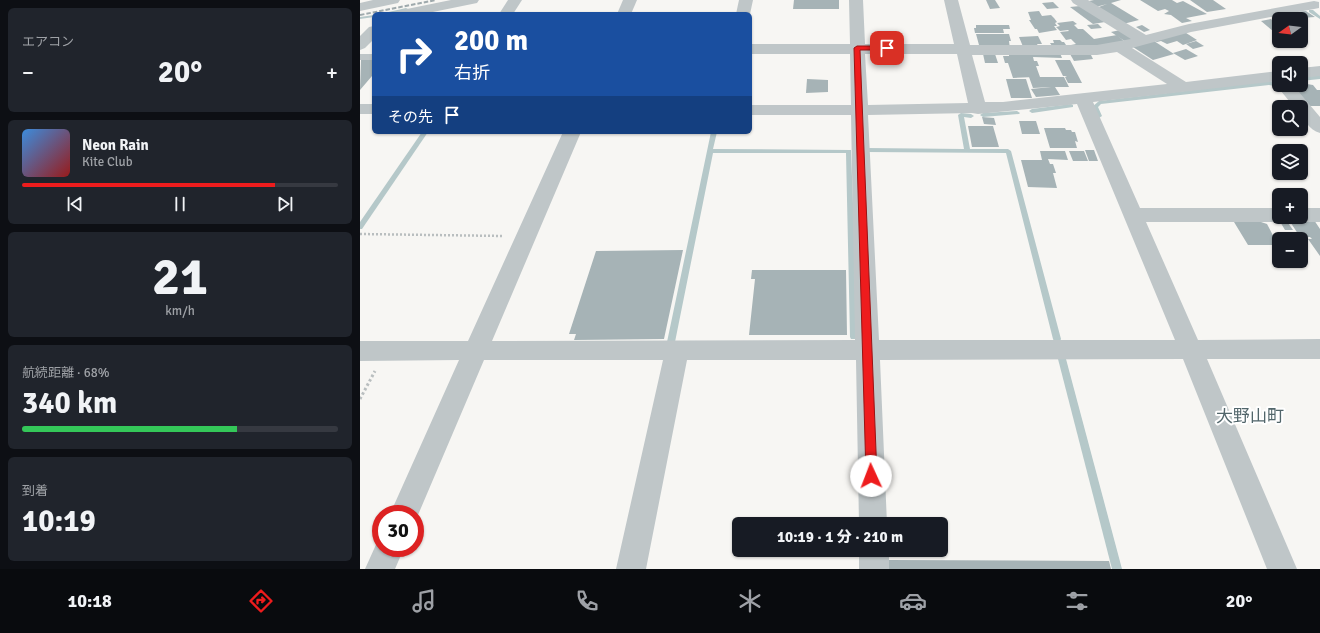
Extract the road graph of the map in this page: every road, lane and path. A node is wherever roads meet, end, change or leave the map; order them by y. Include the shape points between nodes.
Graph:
1 (377, 0) edge
2 (392, 0) edge
3 (472, 0) edge
4 (515, 0) edge
5 (630, 0) edge
6 (746, 0) edge
7 (856, 0) edge
8 (951, 0) edge
9 (1078, 0) edge
10 (1312, 4) edge
11 (360, 6) edge
12 (412, 12) edge
13 (507, 12) edge
14 (625, 12) edge
15 (743, 12) edge
16 (372, 20) edge
17 (360, 22) edge
18 (372, 32) edge
19 (1143, 40) junction
20 (360, 45) edge
21 (1120, 47) junction
22 (857, 48) junction
23 (752, 49) edge
24 (964, 50) junction
25 (360, 57) edge
26 (372, 57) edge
27 (1320, 71) edge
28 (1308, 72) edge
29 (1272, 80) edge
30 (1183, 87) junction
31 (1291, 92) edge
32 (1083, 98) junction
33 (360, 109) edge
34 (978, 109) junction
35 (372, 110) edge
36 (752, 110) edge
37 (858, 110) junction
38 (1320, 128) edge
39 (571, 134) edge
40 (1134, 215) junction
41 (1272, 215) edge
42 (1308, 215) edge
43 (1320, 215) edge
44 (360, 234) edge
45 (526, 236) junction
46 (1320, 349) edge
47 (677, 350) junction
48 (867, 350) junction
49 (1191, 350) junction
50 (360, 351) edge
51 (386, 351) junction
52 (476, 351) junction
53 (360, 399) edge
54 (408, 505) edge
55 (873, 517) edge
56 (385, 557) edge
57 (874, 557) edge
58 (380, 569) edge
59 (631, 569) edge
60 (874, 569) edge
61 (1282, 569) edge

1 - 2 street
2 - 11 street
3 - 12 street
4 - 13 street
5 - 14 street
6 - 15 street
7 - 22 street
8 - 24 street
9 - 19 street
10 - 19 street via 1189,28
16 - 17 street
18 - 20 street
19 - 21 street
21 - 24 street via 1097,50
21 - 30 street
22 - 23 street
22 - 24 street
22 - 37 street
24 - 34 street
25 - 26 lane
27 - 28 street
29 - 30 street
30 - 32 street
31 - 38 street
32 - 34 street
32 - 40 street
33 - 35 street
34 - 37 street
36 - 37 street
37 - 48 street
39 - 45 street
40 - 41 street
40 - 49 street
42 - 43 street
44 - 45 path
45 - 52 street
46 - 49 street
47 - 48 street
47 - 52 street
47 - 59 street
48 - 49 street
48 - 55 street
49 - 61 street
50 - 51 street
51 - 52 street
51 - 53 path
52 - 54 street
56 - 58 street
57 - 60 street

